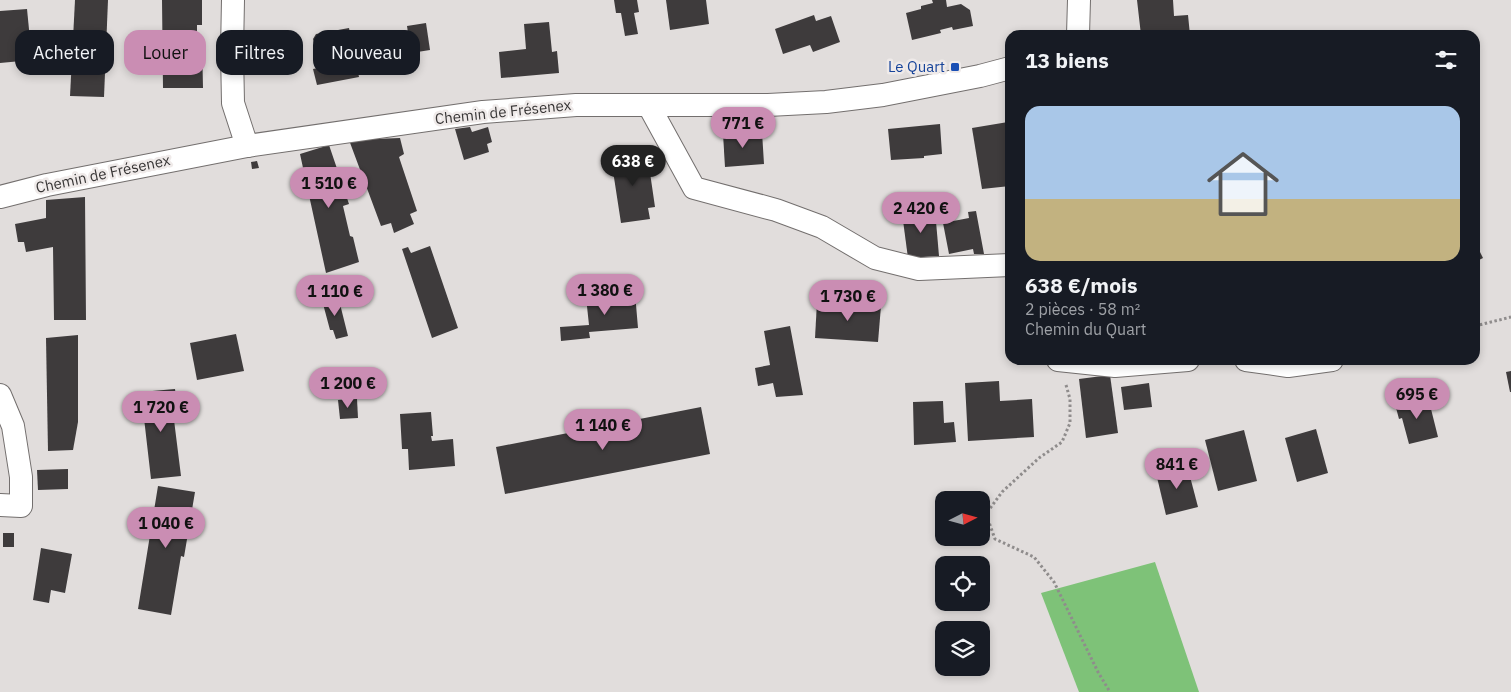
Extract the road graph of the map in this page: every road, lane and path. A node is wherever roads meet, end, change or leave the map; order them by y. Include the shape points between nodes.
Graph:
1 (233, 0) edge
2 (1079, 0) edge
3 (1078, 30) edge
4 (1005, 69) edge
5 (649, 106) junction
6 (247, 146) junction
7 (0, 197) edge
8 (1005, 265) edge
9 (1511, 317) edge
10 (1480, 325) edge
11 (1127, 365) edge
12 (1281, 365) edge
13 (1295, 365) edge
14 (1061, 369) edge
15 (0, 395) edge
16 (0, 505) edge
17 (1110, 692) edge

1 - 6 street via 233,103
2 - 3 street
4 - 5 street, Chemin de Frésenex via 883,95 826,102
5 - 6 street, Chemin de Frésenex via 576,105 483,112
5 - 8 street via 694,188 776,210 822,227 875,258 919,269
6 - 7 street, Chemin de Frésenex via 47,184
9 - 10 path
11 - 14 street
12 - 13 street
14 - 17 path via 1070,399 1070,422 1062,442 1002,492 986,514 996,539 1034,557 1054,582
15 - 16 street via 13,426 21,477 21,506

